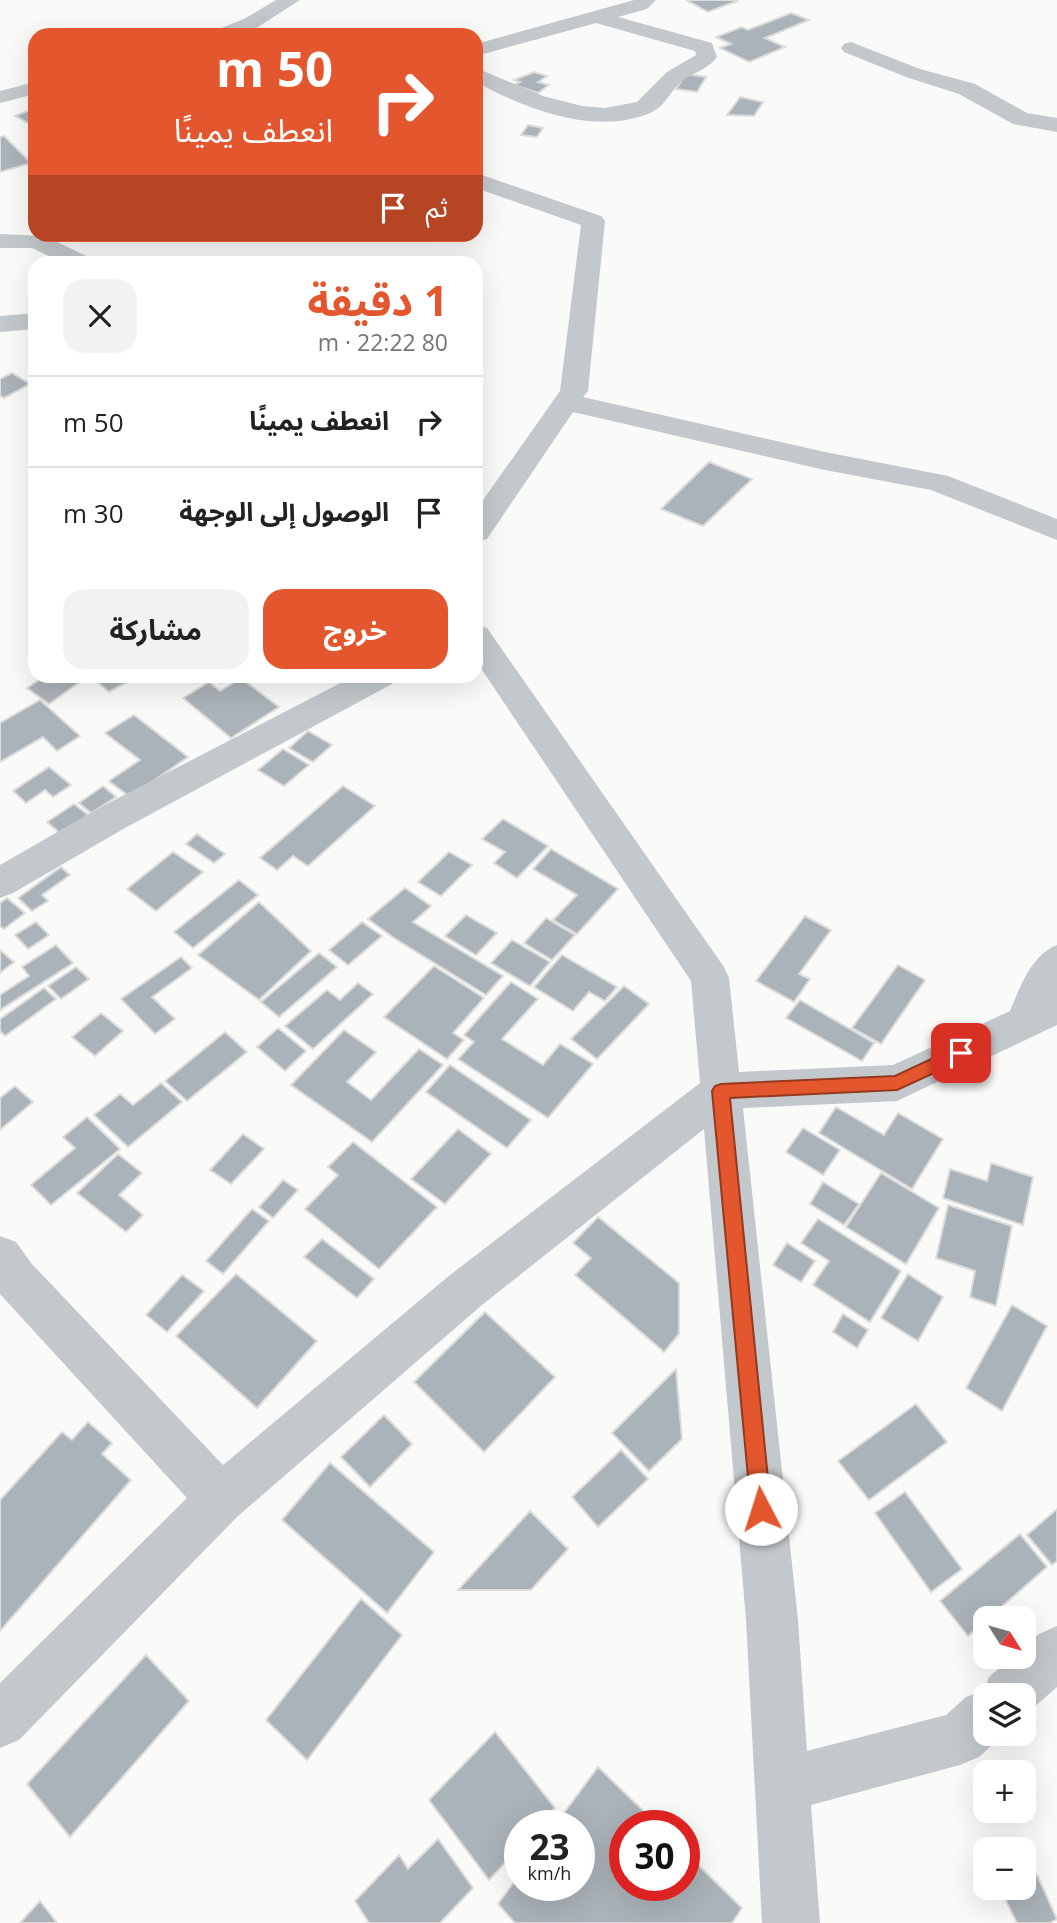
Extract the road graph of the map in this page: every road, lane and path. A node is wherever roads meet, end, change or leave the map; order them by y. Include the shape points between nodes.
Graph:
1 (290, 0) edge
2 (646, 0) edge
3 (596, 17) junction
4 (238, 28) edge
5 (483, 48) edge
6 (851, 48) dead end
7 (28, 78) edge
8 (483, 78) edge
9 (0, 97) edge
10 (1057, 125) edge
11 (483, 182) edge
12 (0, 241) edge
13 (28, 241) edge
14 (38, 242) edge
15 (67, 256) edge
16 (28, 322) edge
17 (0, 324) edge
18 (567, 402) junction
19 (483, 522) edge
20 (1057, 530) edge
21 (483, 646) edge
22 (367, 683) edge
23 (0, 883) edge
24 (1057, 961) edge
25 (1041, 1015) edge
26 (721, 1091) junction
27 (0, 1257) edge
28 (221, 1499) junction
29 (1057, 1652) edge
30 (1022, 1683) edge
31 (0, 1721) edge
32 (973, 1727) edge
33 (782, 1785) junction
34 (791, 1923) edge

1 - 4 street
2 - 3 street
3 - 5 street
3 - 8 street via 675,36 705,47 706,57 673,77 648,105 629,113 579,112 518,95
6 - 10 street via 913,74 967,89 1021,119
7 - 9 street
11 - 18 street via 593,221 574,391
12 - 13 street
14 - 15 street
16 - 17 street
18 - 19 street
18 - 20 street via 938,482
21 - 26 street via 710,978
22 - 23 street
24 - 25 street via 1037,993
25 - 26 street via 897,1083
26 - 28 street via 466,1290
26 - 33 street via 772,1620
27 - 28 street
28 - 31 street
29 - 30 street
32 - 33 street via 960,1738
33 - 34 street

